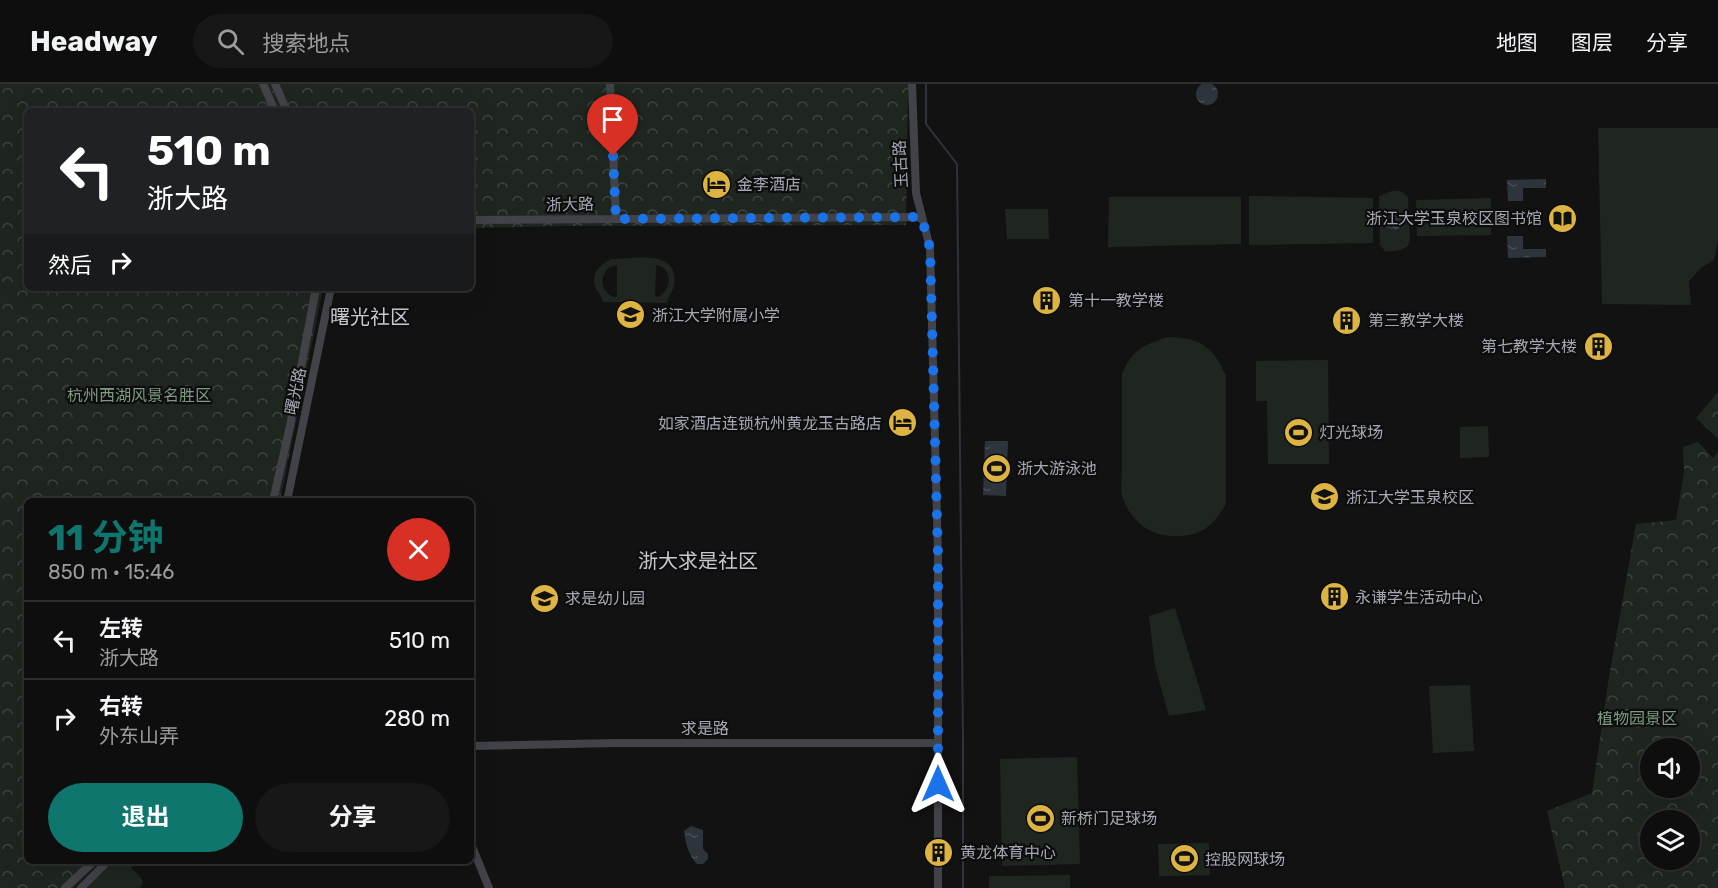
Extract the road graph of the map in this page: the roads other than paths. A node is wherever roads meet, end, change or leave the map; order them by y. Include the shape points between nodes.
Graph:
1 (263, 84) edge
2 (275, 84) edge
3 (610, 84) edge
4 (912, 84) edge
5 (274, 108) edge
6 (286, 108) edge
7 (616, 219) junction
8 (922, 219) junction
9 (474, 220) edge
10 (315, 291) edge
11 (330, 291) edge
12 (274, 498) edge
13 (288, 498) edge
14 (938, 743) junction
15 (474, 746) edge
16 (474, 851) edge
17 (91, 864) edge
18 (105, 864) edge
19 (65, 888) edge
20 (81, 888) edge
21 (489, 888) edge
22 (938, 888) edge

1 - 5 main road
2 - 6 main road
3 - 7 main road
4 - 8 main road, 玉古路 via 916,193
7 - 8 main road, 浙大路
7 - 9 main road, 浙大路
8 - 14 main road, 玉古路 via 930,248 938,557
10 - 12 main road, 曙光路
11 - 13 main road, 曙光路
14 - 15 main road, 求是路
14 - 22 main road, 玉古路
16 - 21 main road
17 - 19 main road
18 - 20 main road

